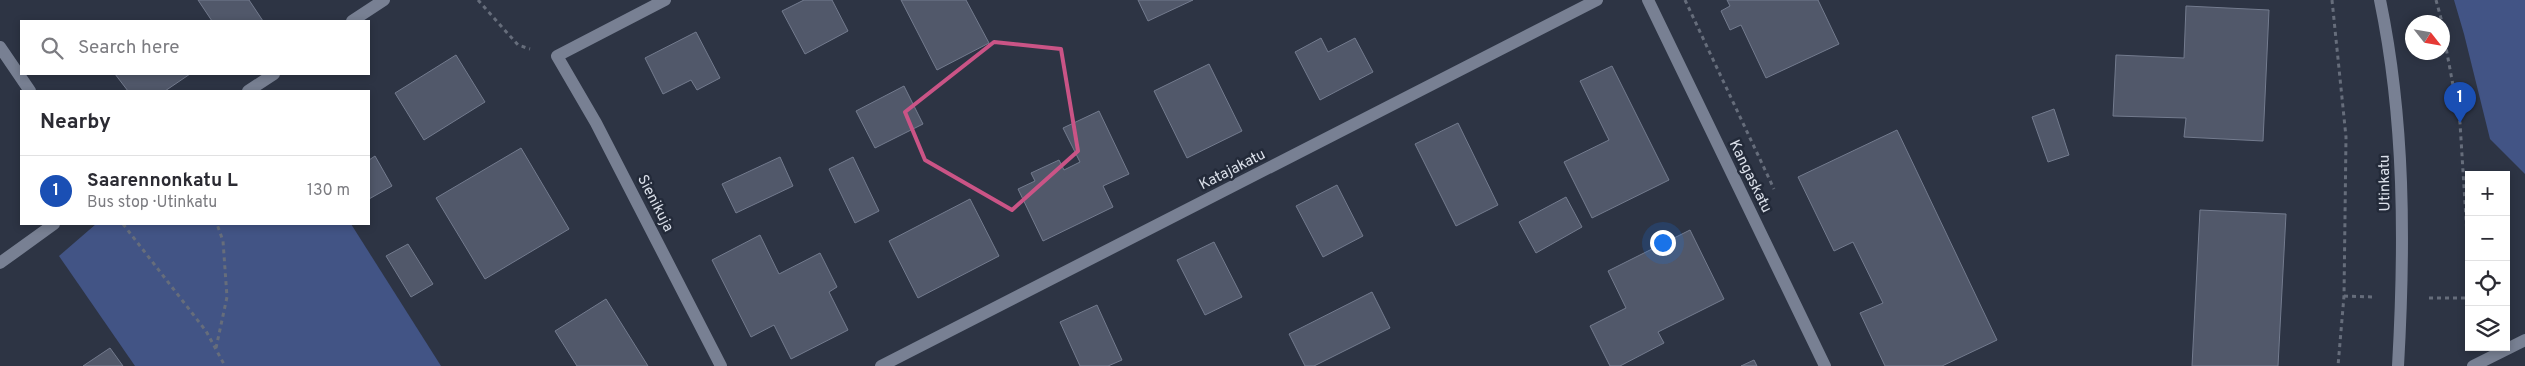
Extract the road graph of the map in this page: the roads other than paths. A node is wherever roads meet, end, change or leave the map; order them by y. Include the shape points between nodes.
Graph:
1 (384, 0) edge
2 (665, 0) edge
3 (1597, 0) edge
4 (1648, 0) edge
5 (2380, 0) edge
6 (354, 20) edge
7 (0, 47) edge
8 (272, 75) edge
9 (29, 90) edge
10 (250, 90) edge
11 (53, 225) edge
12 (0, 263) edge
13 (2525, 340) edge
14 (721, 366) edge
15 (881, 366) edge
16 (1825, 366) edge
17 (2398, 366) edge
18 (2473, 366) edge

1 - 6 street
2 - 14 street, Sienikuja via 557,56 596,123
3 - 15 street, Katajakatu
4 - 16 street, Kangaskatu
5 - 17 street, Utinkatu via 2400,128 2402,298
7 - 9 street
8 - 10 street
11 - 12 street
13 - 18 street

